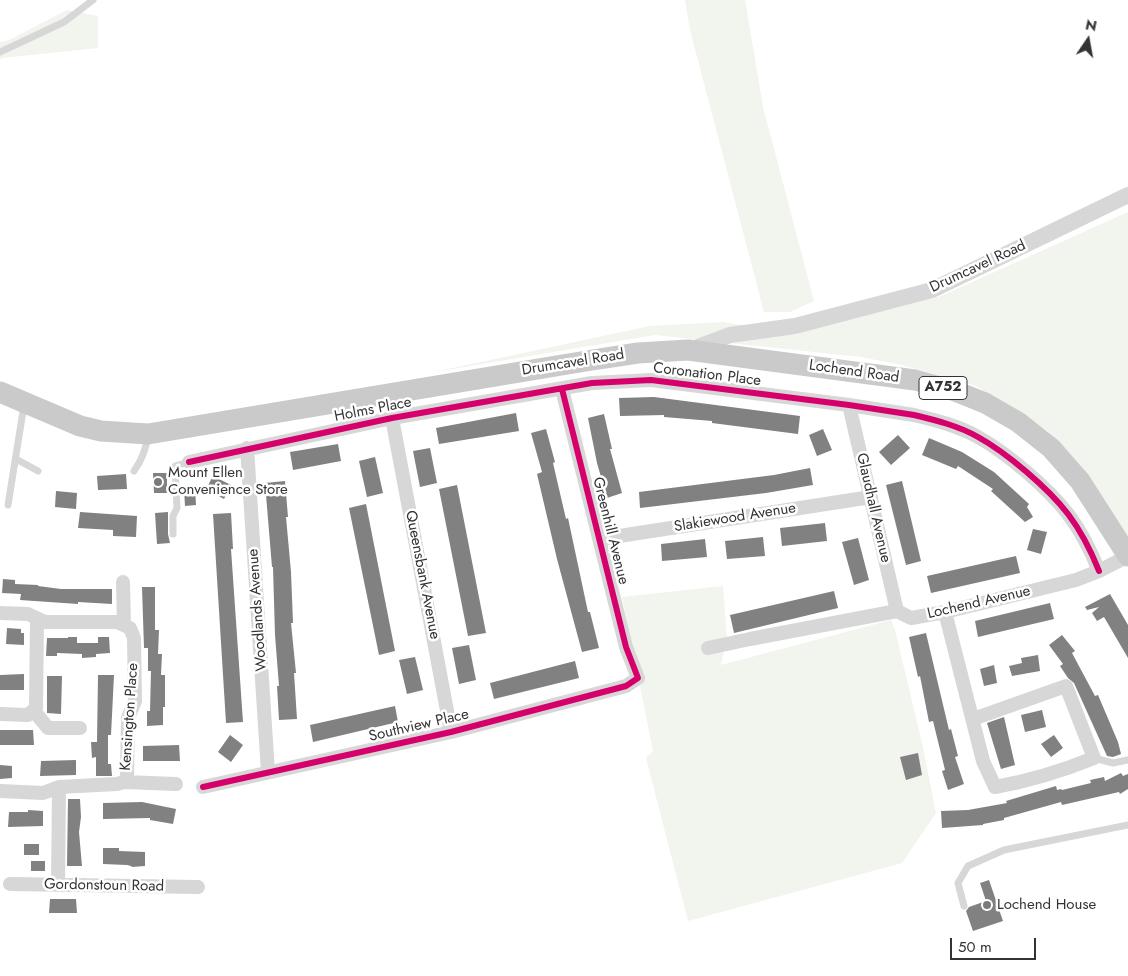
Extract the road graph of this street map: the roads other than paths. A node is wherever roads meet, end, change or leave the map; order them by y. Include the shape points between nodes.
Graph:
1 (93, 0) edge
2 (0, 52) edge
3 (1128, 195) edge
4 (688, 350) junction
5 (586, 361) junction
6 (533, 370) junction
7 (592, 383) junction
8 (562, 389) junction
9 (0, 392) edge
10 (537, 393) junction
11 (24, 402) junction
12 (849, 405) junction
13 (392, 418) junction
14 (148, 434) junction
15 (247, 448) junction
16 (16, 459) junction
17 (189, 462) joint
18 (38, 471) dead end
19 (134, 471) dead end
20 (871, 497) junction
21 (8, 505) dead end
22 (173, 534) dead end
23 (600, 539) junction
24 (1128, 556) edge
25 (1099, 571) junction
26 (123, 582) dead end
27 (897, 611) junction
28 (946, 612) junction
29 (0, 613) edge
30 (36, 619) junction
31 (124, 625) junction
32 (708, 648) dead end
33 (638, 678) joint
34 (34, 711) junction
35 (0, 714) edge
36 (972, 719) junction
37 (80, 728) dead end
38 (451, 732) junction
39 (1094, 758) junction
40 (1128, 760) edge
41 (268, 772) junction
42 (124, 782) junction
43 (176, 784) dead end
44 (59, 787) junction
45 (203, 788) dead end
46 (0, 791) edge
47 (1128, 825) edge
48 (10, 884) dead end
49 (58, 885) junction
50 (198, 887) dead end
51 (964, 906) dead end

1 - 2 lane via 64,22
3 - 4 street, Drumcavel Road via 932,290 795,326 730,335
4 - 5 main road, Drumcavel Road / A752
4 - 24 main road, Lochend Road / A752 via 915,380 955,391 985,404 1018,422 1051,448 1080,481
5 - 6 main road, Drumcavel Road / A752
5 - 7 street
6 - 10 street
6 - 14 main road, Drumcavel Road / A752
7 - 8 street, Coronation Place
7 - 12 street, Coronation Place via 651,380
8 - 10 street, Holms Place
8 - 23 street, Greenhill Avenue
9 - 11 main road, Drumcavel Road / A752
10 - 13 street, Holms Place
11 - 14 main road, Drumcavel Road / A752 via 80,426 101,431
11 - 16 lane
12 - 20 street, Glaudhall Avenue
12 - 25 street, Coronation Place via 914,415 978,437 1021,467 1068,514
13 - 15 street, Holms Place
13 - 38 street, Queensbank Avenue
14 - 19 lane via 146,448
15 - 17 street, Holms Place
15 - 41 street, Woodlands Avenue
16 - 18 lane
16 - 21 lane
17 - 22 lane via 175,466 177,508 173,516
20 - 23 street, Slakiewood Avenue
20 - 27 street, Glaudhall Avenue
23 - 33 street, Greenhill Avenue via 626,647
24 - 25 street, Lochend Avenue
25 - 28 street, Lochend Avenue via 1076,580
26 - 31 street, Kensington Place
27 - 28 street, Lochend Avenue via 911,618
27 - 32 street, Lochend Avenue
28 - 36 street
29 - 30 street via 28,614
30 - 31 street via 45,622 117,622
30 - 34 street
31 - 42 street, Kensington Place via 130,628 134,638 134,701 128,718 127,778
33 - 38 street, Southview Place via 626,686
34 - 35 street via 28,715
34 - 37 street via 48,728
36 - 39 street via 983,761 995,787
36 - 39 street via 1066,686
38 - 41 street, Southview Place
39 - 40 lane via 1113,763
41 - 45 street, Southview Place
42 - 43 street, Kensington Place
42 - 44 street, Kensington Place
44 - 46 street, Kensington Place via 43,792
44 - 49 street
47 - 51 lane via 1004,850 968,866 958,883
48 - 49 street, Gordonstoun Road
49 - 50 street, Gordonstoun Road

